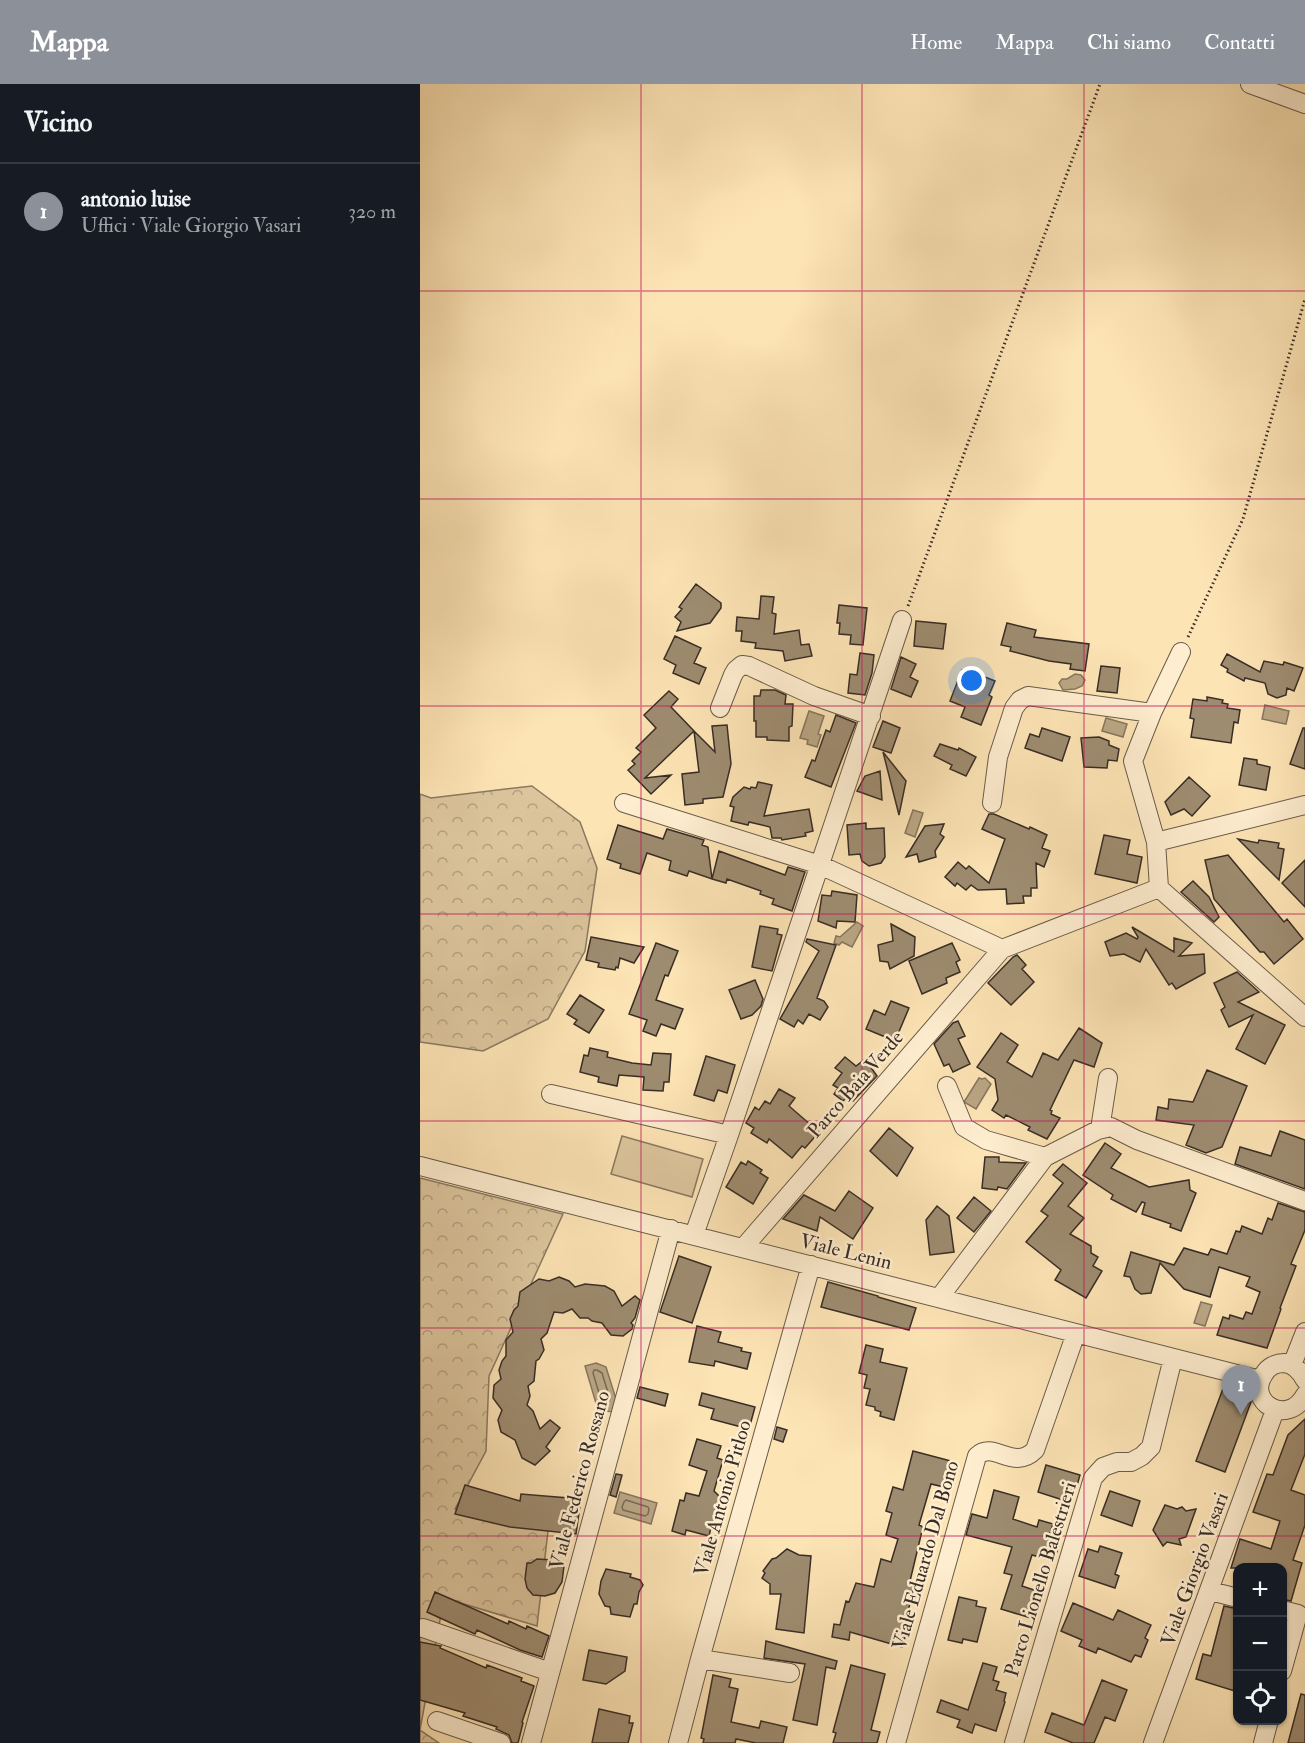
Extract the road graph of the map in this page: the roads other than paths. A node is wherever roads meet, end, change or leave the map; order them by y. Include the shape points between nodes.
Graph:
1 (1250, 84) edge
2 (1305, 104) edge
3 (902, 620) road end
4 (1181, 652) road end
5 (720, 708) dead end
6 (1152, 713) junction
7 (871, 716) junction
8 (624, 803) dead end
9 (992, 803) dead end
10 (1305, 805) edge
11 (1156, 842) junction
12 (820, 865) junction
13 (1159, 888) junction
14 (1002, 949) junction
15 (1305, 1017) edge
16 (1108, 1078) dead end
17 (947, 1086) dead end
18 (550, 1094) dead end
19 (1100, 1129) junction
20 (729, 1135) junction
21 (1045, 1158) junction
22 (420, 1166) edge
23 (1305, 1201) edge
24 (671, 1229) junction
25 (694, 1235) junction
26 (743, 1248) junction
27 (811, 1265) junction
28 (939, 1298) junction
29 (1305, 1332) edge
30 (1076, 1333) junction
31 (1173, 1358) junction
32 (1292, 1365) junction
33 (1260, 1380) junction
34 (1305, 1380) edge
35 (1305, 1395) edge
36 (1275, 1410) junction
37 (1210, 1591) junction
38 (1233, 1597) edge
39 (1287, 1611) edge
40 (423, 1628) dead end
41 (1287, 1653) edge
42 (700, 1659) junction
43 (550, 1672) junction
44 (790, 1673) dead end
45 (437, 1721) dead end
46 (1268, 1725) edge
47 (1159, 1742) edge
48 (501, 1743) edge
49 (531, 1743) edge
50 (678, 1743) edge
51 (896, 1743) edge
52 (1014, 1743) edge
53 (1263, 1743) edge

1 - 2 street
3 - 7 street
4 - 6 street
5 - 7 street via 730,679 742,665
6 - 9 street via 1028,696 1020,700 998,757
6 - 11 street via 1133,761
7 - 12 street
8 - 12 street
10 - 11 street
11 - 13 street
12 - 14 street
12 - 20 street
13 - 14 street, Parco Baia Verde
13 - 15 street
14 - 26 street, Parco Baia Verde
16 - 19 street
17 - 21 street via 964,1127 986,1140
18 - 20 street
19 - 21 street
19 - 23 street via 1112,1127 1137,1140
20 - 25 street
21 - 28 street
22 - 24 street, Viale Lenin
24 - 25 street, Viale Lenin
24 - 43 street, Viale Federico Rossano
25 - 26 street, Viale Lenin
26 - 27 street, Viale Lenin
27 - 28 street, Viale Lenin
27 - 42 street, Viale Antonio Pitloo
28 - 30 street, Viale Lenin
29 - 32 street
30 - 31 street, Viale Lenin
30 - 51 street, Viale Eduardo Dal Bono via 1035,1450 1021,1459 987,1450 977,1456
31 - 33 street, Viale Lenin
31 - 52 street, Parco Lionello Balestrieri via 1151,1447 1131,1462 1103,1467 1093,1478
32 - 33 street via 1274,1365
32 - 34 street
33 - 36 street via 1263,1400
35 - 36 street via 1296,1407
36 - 37 street, Viale Giorgio Vasari
37 - 38 street
37 - 47 street, Viale Giorgio Vasari
39 - 41 street via 1298,1614
40 - 43 street
42 - 44 street
42 - 50 street, Viale Antonio Pitloo
43 - 49 street, Viale Federico Rossano
45 - 48 street
46 - 53 street

